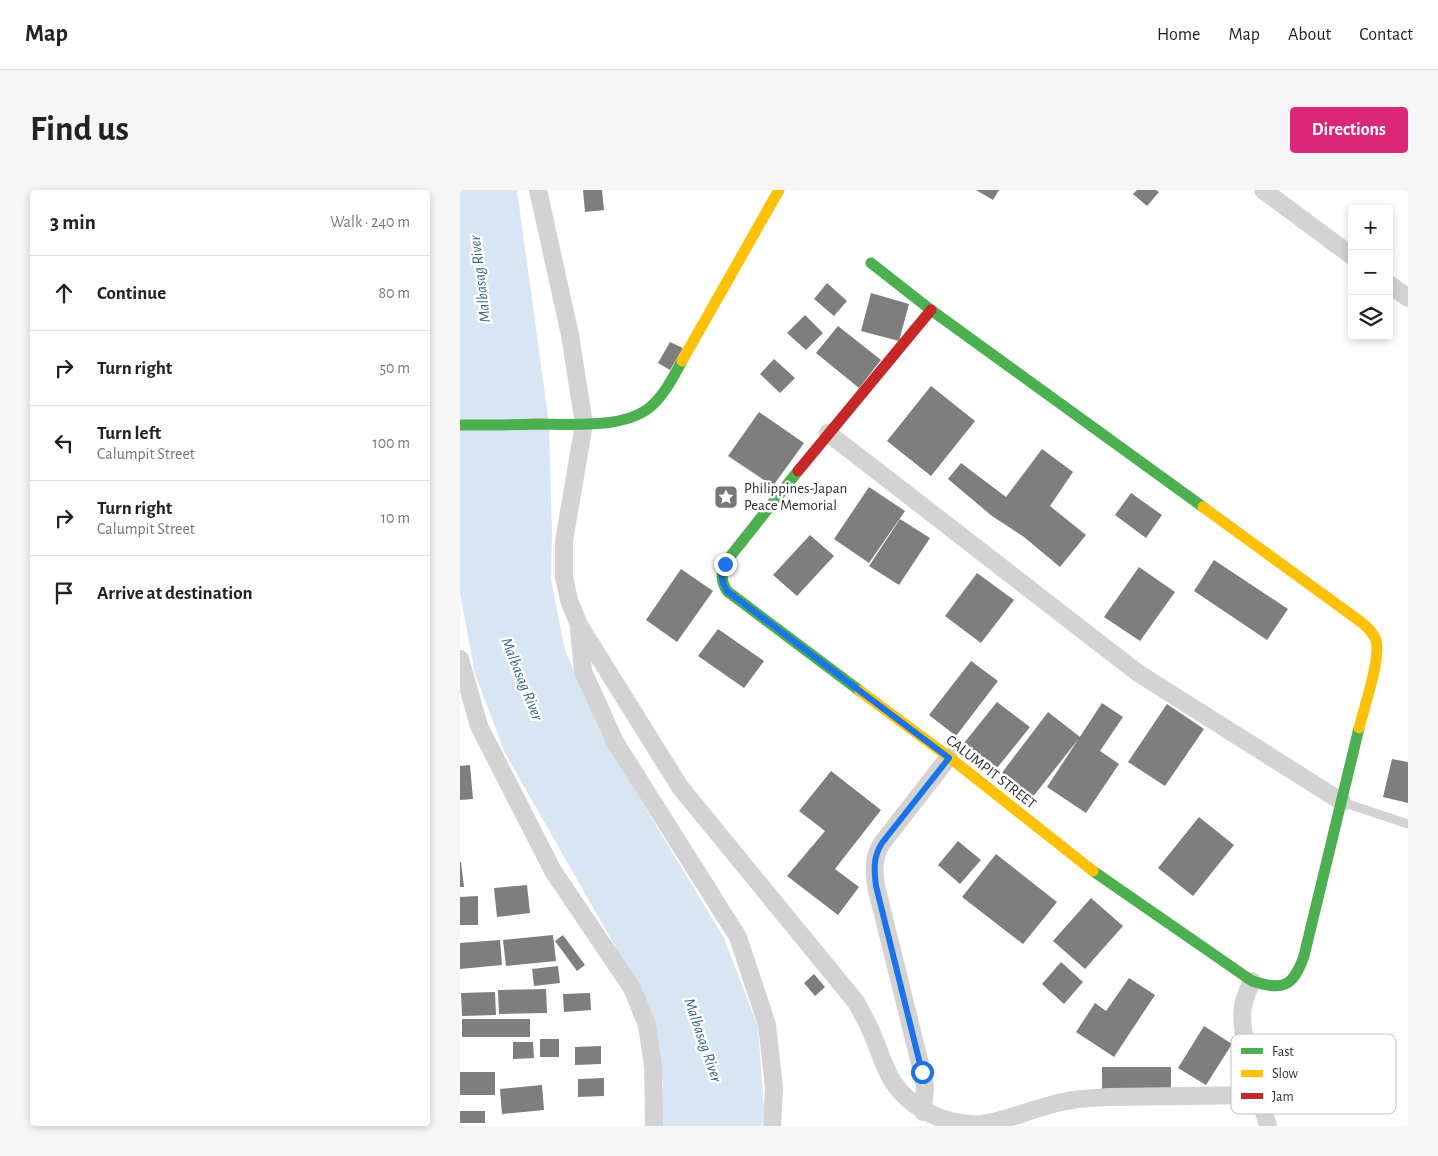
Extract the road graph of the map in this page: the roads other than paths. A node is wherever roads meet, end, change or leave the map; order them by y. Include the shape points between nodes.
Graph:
1 (538, 190) edge
2 (779, 190) edge
3 (1263, 190) edge
4 (1348, 253) edge
5 (871, 263) dead end
6 (1393, 287) edge
7 (1408, 298) edge
8 (931, 310) junction
9 (584, 424) junction
10 (460, 425) edge
11 (828, 433) junction
12 (579, 625) junction
13 (460, 659) edge
14 (949, 758) junction
15 (1342, 802) junction
16 (1408, 824) edge
17 (1252, 981) junction
18 (1245, 1034) edge
19 (1231, 1096) edge
20 (923, 1112) junction
21 (981, 1125) edge
22 (654, 1126) edge
23 (772, 1126) edge

1 - 9 street via 570,335
2 - 9 street via 659,398 637,415 605,423
3 - 4 street
5 - 8 street
6 - 7 street
8 - 11 street
8 - 15 street via 1371,630 1376,638 1376,660
9 - 10 street
9 - 12 street via 564,541 564,577
11 - 14 street, CALUMPIT STREET via 725,564 721,577 727,591
11 - 15 street via 1138,673
12 - 20 street via 680,787 856,1002 892,1080
12 - 23 street via 583,671 615,742 738,937 767,1024 774,1087
13 - 22 street via 479,726 553,871 632,988 647,1024 654,1067
14 - 17 street, CALUMPIT STREET via 1098,876
14 - 20 street via 882,843 874,862 876,886 925,1086
15 - 16 lane
15 - 17 street, CALUMPIT STREET via 1299,972 1290,983 1280,988
17 - 18 street via 1243,1007
19 - 21 street via 1085,1098
20 - 21 street via 958,1124

